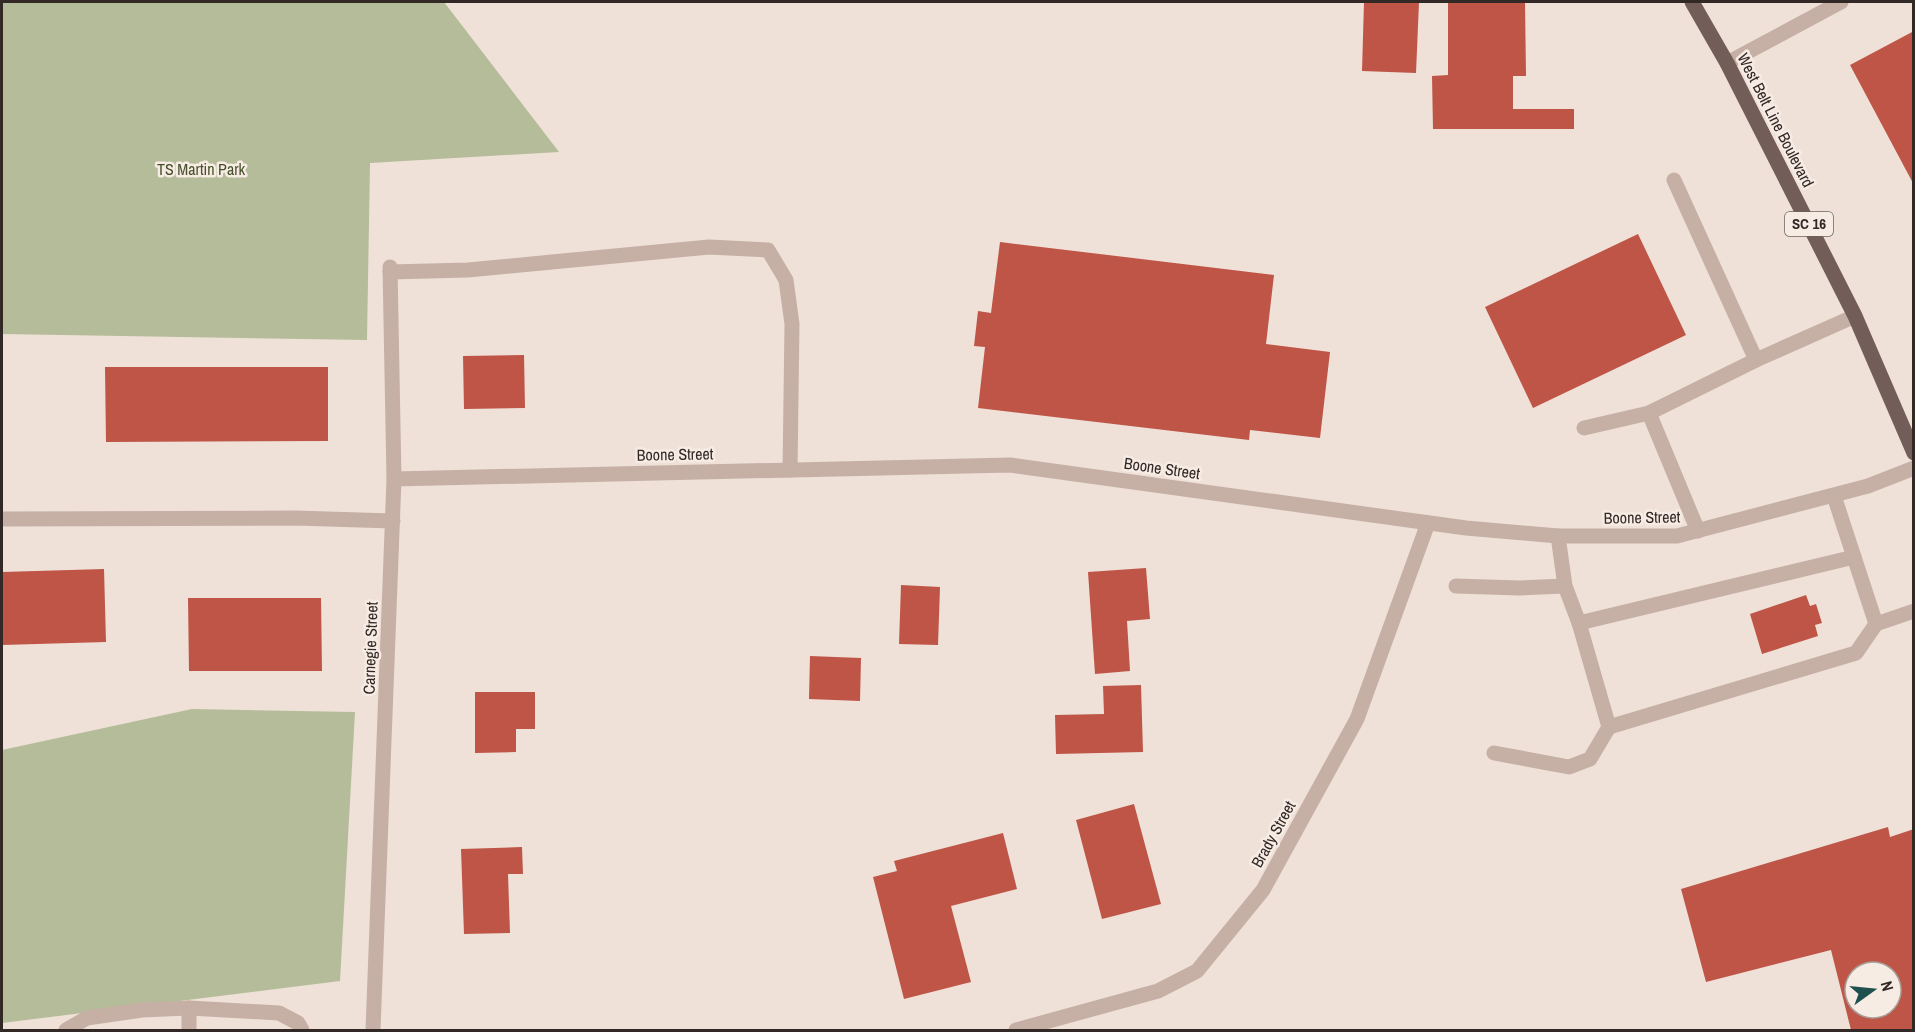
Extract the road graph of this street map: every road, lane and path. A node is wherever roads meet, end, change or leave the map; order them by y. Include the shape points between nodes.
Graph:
1 (1692, 2) edge
2 (1841, 2) edge
3 (1727, 63) junction
4 (1674, 180) dead end
5 (1855, 316) junction
6 (1756, 360) junction
7 (1649, 413) junction
8 (1584, 428) dead end
9 (1914, 453) edge
10 (1914, 468) edge
11 (790, 470) junction
12 (394, 479) junction
13 (1834, 496) junction
14 (2, 519) edge
15 (393, 521) junction
16 (1428, 523) junction
17 (1698, 531) junction
18 (1558, 536) junction
19 (1854, 557) junction
20 (1456, 586) dead end
21 (1565, 586) junction
22 (1914, 610) edge
23 (1579, 623) junction
24 (1876, 624) junction
25 (1609, 727) junction
26 (1494, 753) dead end
27 (189, 1008) junction
28 (66, 1030) edge
29 (189, 1030) edge
30 (302, 1030) edge
31 (374, 1030) edge
32 (1016, 1030) edge

1 - 3 main road, West Belt Line Boulevard / SC 16
2 - 3 street
3 - 5 main road, West Belt Line Boulevard / SC 16
4 - 6 street
5 - 6 street
5 - 9 main road, West Belt Line Boulevard / SC 16
6 - 7 street
7 - 8 street
7 - 17 street
10 - 13 street, Boone Street
11 - 12 street, Boone Street
11 - 12 street, Carnegie Street via 792,324 786,280 768,250 709,247 468,270 390,270
11 - 16 street, Boone Street via 1010,465
12 - 15 street, Carnegie Street
13 - 17 street, Boone Street
13 - 19 street
14 - 15 street
15 - 31 street, Carnegie Street
16 - 18 street, Boone Street
16 - 32 street, Brady Street via 1357,719 1263,890 1197,971 1158,992
17 - 18 street, Boone Street via 1677,536
18 - 21 street
19 - 23 street
19 - 24 street
20 - 21 street
21 - 23 street
22 - 24 street
23 - 25 street
24 - 25 street via 1856,653
25 - 26 street via 1590,759 1569,767
27 - 28 street via 87,1018
27 - 29 street
27 - 30 street via 279,1014 298,1023

